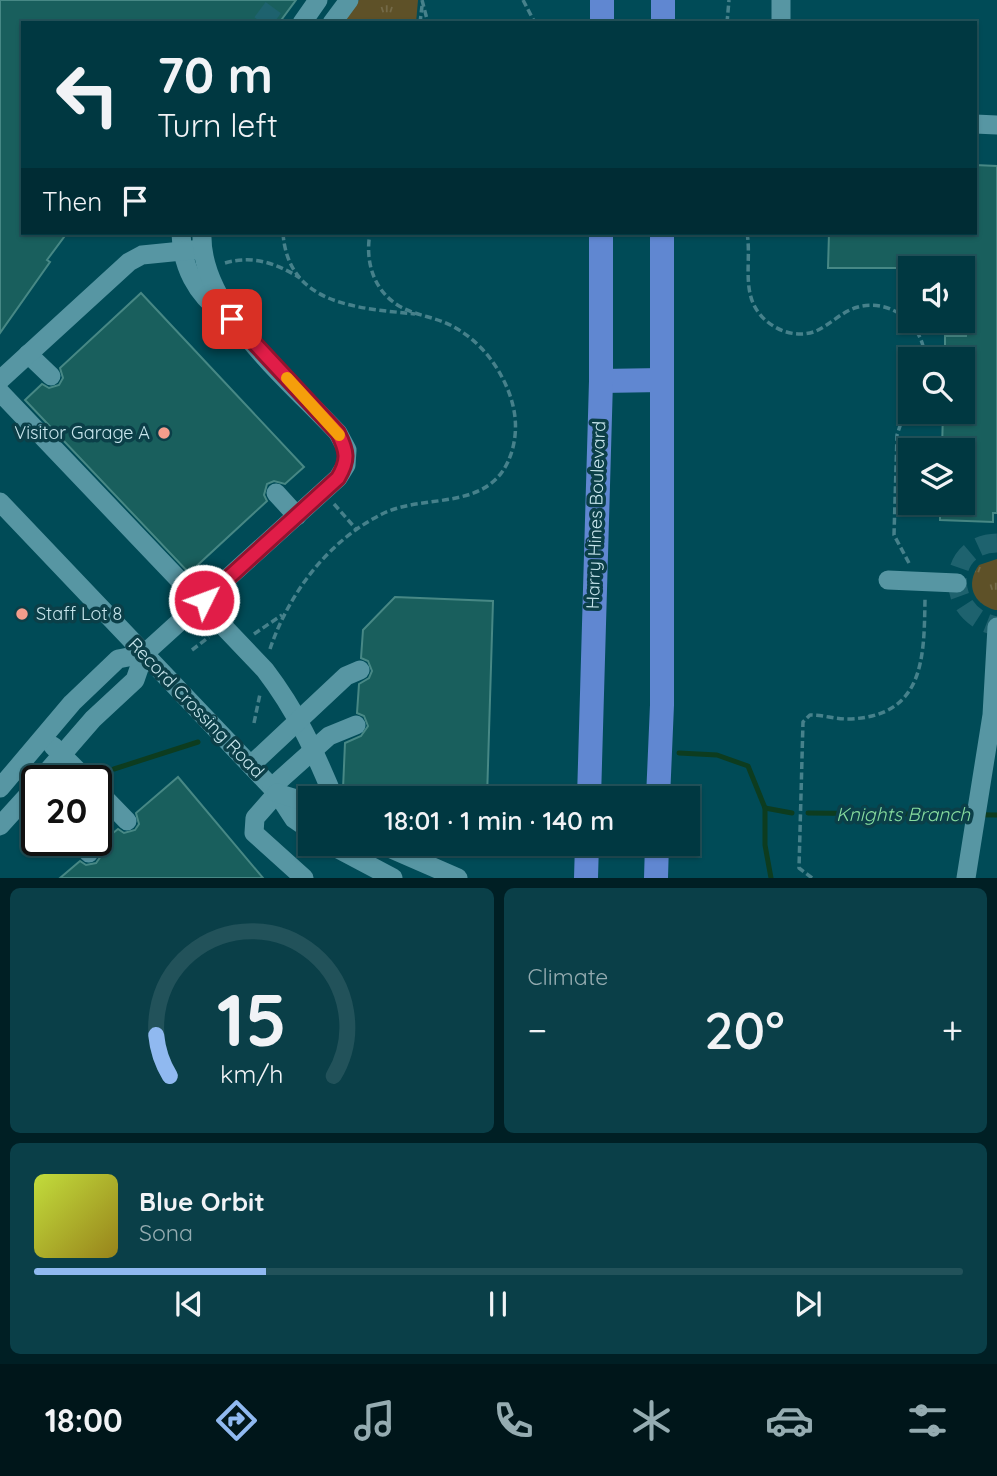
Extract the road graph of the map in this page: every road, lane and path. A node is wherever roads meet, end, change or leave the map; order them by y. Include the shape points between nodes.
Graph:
1 (318, 0) edge
2 (349, 0) edge
3 (422, 0) edge
4 (523, 0) edge
5 (602, 0) edge
6 (663, 0) edge
7 (729, 0) edge
8 (781, 0) edge
9 (303, 21) edge
10 (333, 21) edge
11 (421, 21) edge
12 (427, 21) edge
13 (534, 21) edge
14 (601, 21) edge
15 (663, 21) edge
16 (727, 21) edge
17 (780, 21) edge
18 (977, 124) edge
19 (997, 125) edge
20 (181, 235) edge
21 (283, 235) edge
22 (370, 235) edge
23 (601, 235) edge
24 (662, 235) edge
25 (747, 235) edge
26 (202, 241) edge
27 (182, 253) junction
28 (213, 266) dead end
29 (301, 279) junction
30 (419, 314) junction
31 (232, 319) junction
32 (922, 347) edge
33 (28, 354) junction
34 (51, 376) dead end
35 (0, 380) edge
36 (662, 380) junction
37 (601, 382) junction
38 (0, 392) edge
39 (901, 424) edge
40 (323, 492) junction
41 (276, 493) dead end
42 (3, 511) edge
43 (298, 516) junction
44 (356, 529) junction
45 (894, 535) dead end
46 (888, 580) dead end
47 (957, 583) dead end
48 (926, 596) dead end
49 (997, 627) edge
50 (144, 654) junction
51 (267, 658) dead end
52 (360, 670) dead end
53 (262, 685) dead end
54 (254, 723) dead end
55 (356, 725) dead end
56 (43, 735) junction
57 (62, 755) junction
58 (54, 765) edge
59 (72, 765) edge
60 (251, 765) junction
61 (13, 772) junction
62 (21, 778) edge
63 (329, 786) edge
64 (589, 786) edge
65 (659, 786) edge
66 (0, 788) edge
67 (274, 790) junction
68 (298, 799) edge
69 (21, 804) edge
70 (112, 806) edge
71 (127, 821) dead end
72 (298, 822) edge
73 (0, 826) edge
74 (352, 856) edge
75 (360, 856) edge
76 (408, 856) edge
77 (580, 856) edge
78 (657, 856) edge
79 (304, 877) edge
80 (370, 877) edge
81 (393, 877) edge
82 (458, 877) edge
83 (586, 877) edge
84 (656, 877) edge
85 (812, 877) edge
86 (966, 877) edge

1 - 9 street
2 - 10 street
3 - 11 path
3 - 12 path
4 - 13 path
5 - 14 main road
6 - 15 main road
7 - 16 path
8 - 17 street
18 - 19 street
20 - 27 street
21 - 29 path via 288,256
22 - 30 path via 368,254 383,293
23 - 37 main road, Harry Hines Boulevard
24 - 36 main road
25 - 32 path via 750,294 758,312 772,325 807,334 856,307 878,306 907,319
26 - 27 street
26 - 31 street via 219,298
27 - 31 street via 198,291
27 - 33 street via 142,256 129,262
28 - 29 path via 237,260 267,262
29 - 30 path via 332,301
30 - 44 path via 466,335 486,351 501,373 514,404 517,429 511,454 498,475 479,491 456,500 405,505
31 - 40 street via 338,433 347,450 346,465
33 - 34 street
33 - 35 street
36 - 37 main road
36 - 65 main road
37 - 64 main road, Harry Hines Boulevard
38 - 63 street via 265,670 292,705
39 - 45 path
40 - 43 street
40 - 44 path
41 - 43 street
42 - 50 street, Record Crossing Road
43 - 50 street
44 - 51 path via 313,571 285,613
46 - 47 street
48 - 85 path via 922,666 898,703 879,713 846,719 806,717 799,868
49 - 86 street via 992,715
50 - 56 street via 118,659
50 - 57 street via 135,680
50 - 60 street, Record Crossing Road
52 - 60 street via 346,676
53 - 54 path
55 - 67 street via 329,736
56 - 57 street
56 - 61 street
57 - 58 street
57 - 59 street
60 - 67 street, Record Crossing Road
61 - 62 street
61 - 66 street
67 - 68 street, Record Crossing Road
67 - 72 street, Record Crossing Road
67 - 79 street via 255,818 254,833
69 - 73 street
70 - 71 street
74 - 81 street
75 - 80 street
76 - 82 street
77 - 83 main road
78 - 84 main road

